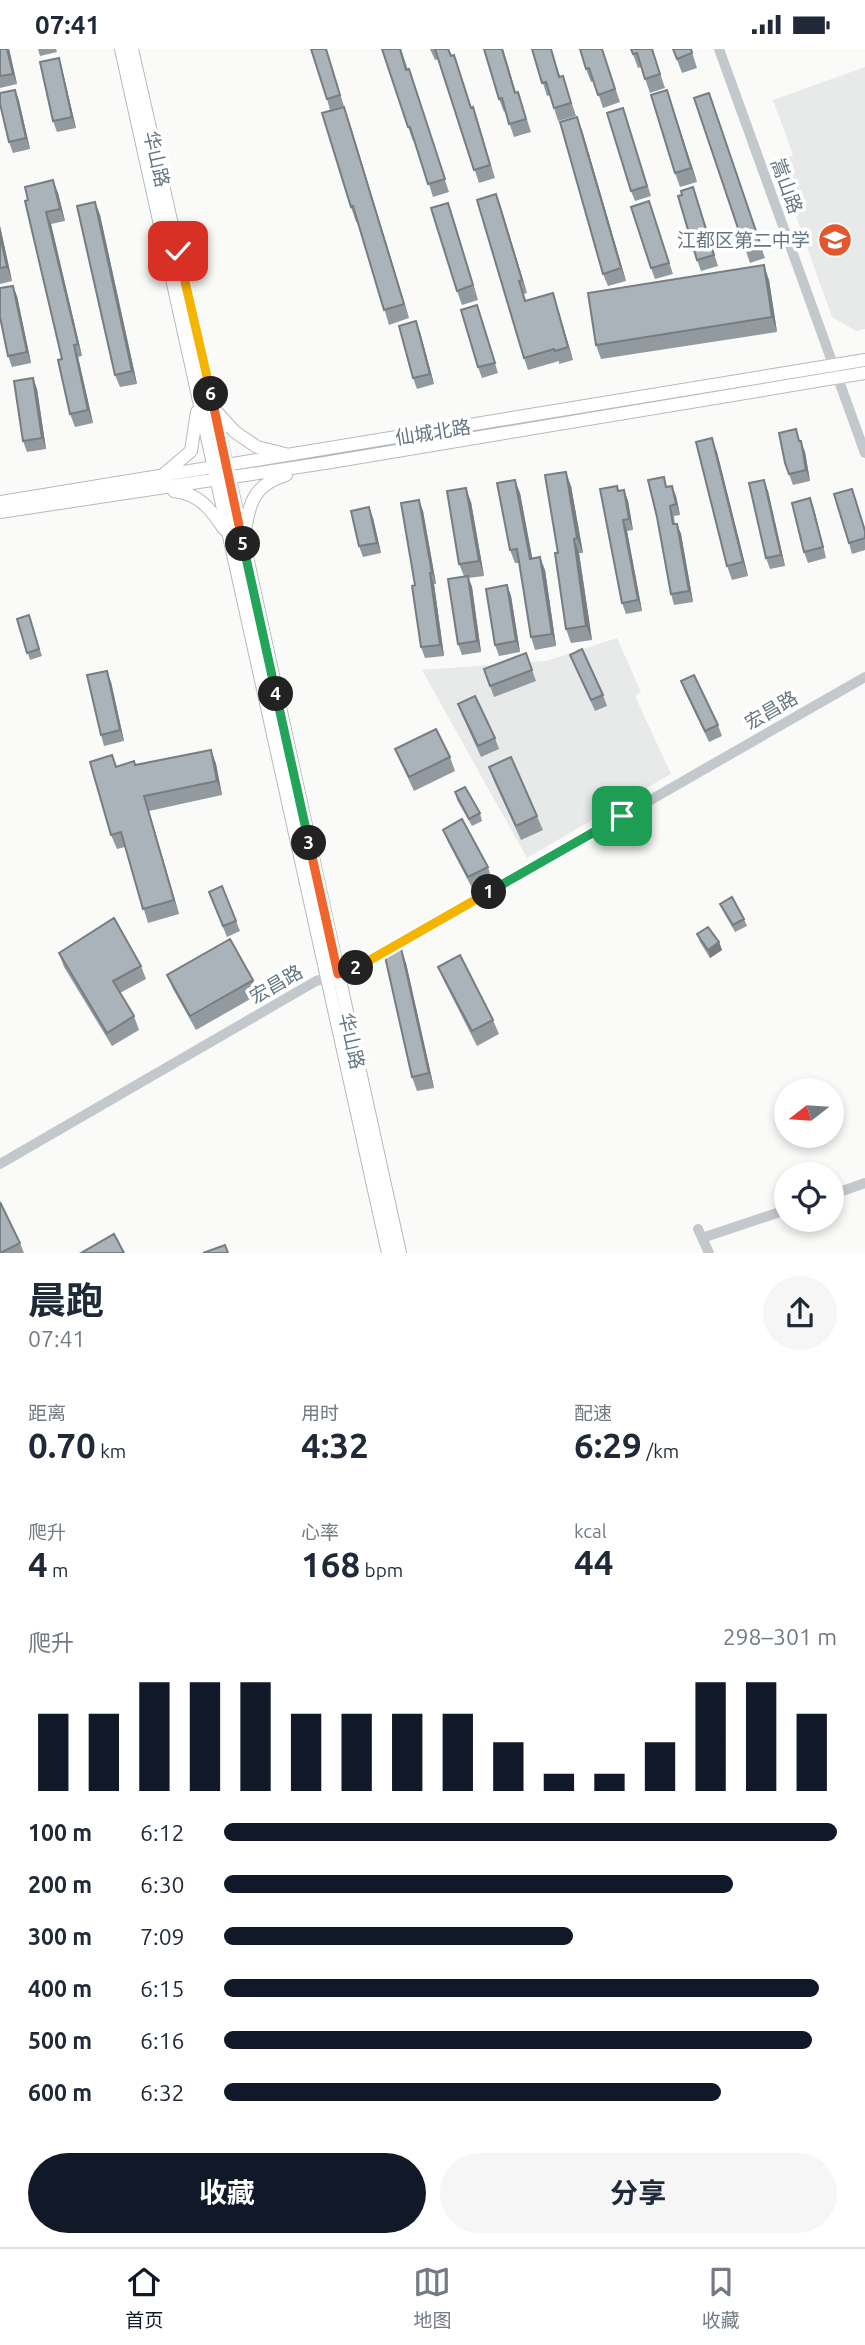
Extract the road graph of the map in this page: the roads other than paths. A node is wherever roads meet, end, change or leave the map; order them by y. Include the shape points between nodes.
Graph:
1 (121, 49) edge
2 (132, 49) edge
3 (719, 49) edge
4 (865, 360) edge
5 (836, 372) junction
6 (865, 373) edge
7 (198, 398) junction
8 (214, 408) junction
9 (865, 453) edge
10 (292, 455) junction
11 (325, 463) junction
12 (221, 473) junction
13 (162, 476) junction
14 (156, 489) junction
15 (0, 502) edge
16 (0, 512) edge
17 (229, 537) junction
18 (243, 542) junction
19 (865, 677) edge
20 (332, 975) junction
21 (0, 1164) edge
22 (865, 1183) edge
23 (844, 1190) edge
24 (774, 1213) edge
25 (388, 1253) edge
26 (400, 1253) edge
27 (709, 1253) edge

1 - 7 main road
2 - 8 main road, 华山路
3 - 5 street, 嵩山路
4 - 5 main road, 仙城北路
5 - 6 main road, 仙城北路
5 - 9 street, 嵩山路
5 - 10 main road, 仙城北路
5 - 11 main road, 仙城北路
7 - 12 main road
7 - 13 main road via 191,451
8 - 10 main road via 235,432 257,447
8 - 12 main road, 华山路
10 - 12 main road, 仙城北路
11 - 12 main road, 仙城北路
11 - 18 main road via 273,479 258,490 249,507
12 - 13 main road, 仙城北路
12 - 14 main road, 仙城北路
12 - 17 main road
12 - 18 main road, 华山路
13 - 15 main road, 仙城北路
14 - 16 main road, 仙城北路
14 - 17 main road via 190,493 216,517
17 - 20 main road
18 - 20 main road, 华山路
19 - 20 street, 宏昌路 via 361,966
20 - 21 street, 宏昌路
20 - 25 main road
20 - 26 main road, 华山路
22 - 23 street
24 - 27 street via 700,1234

